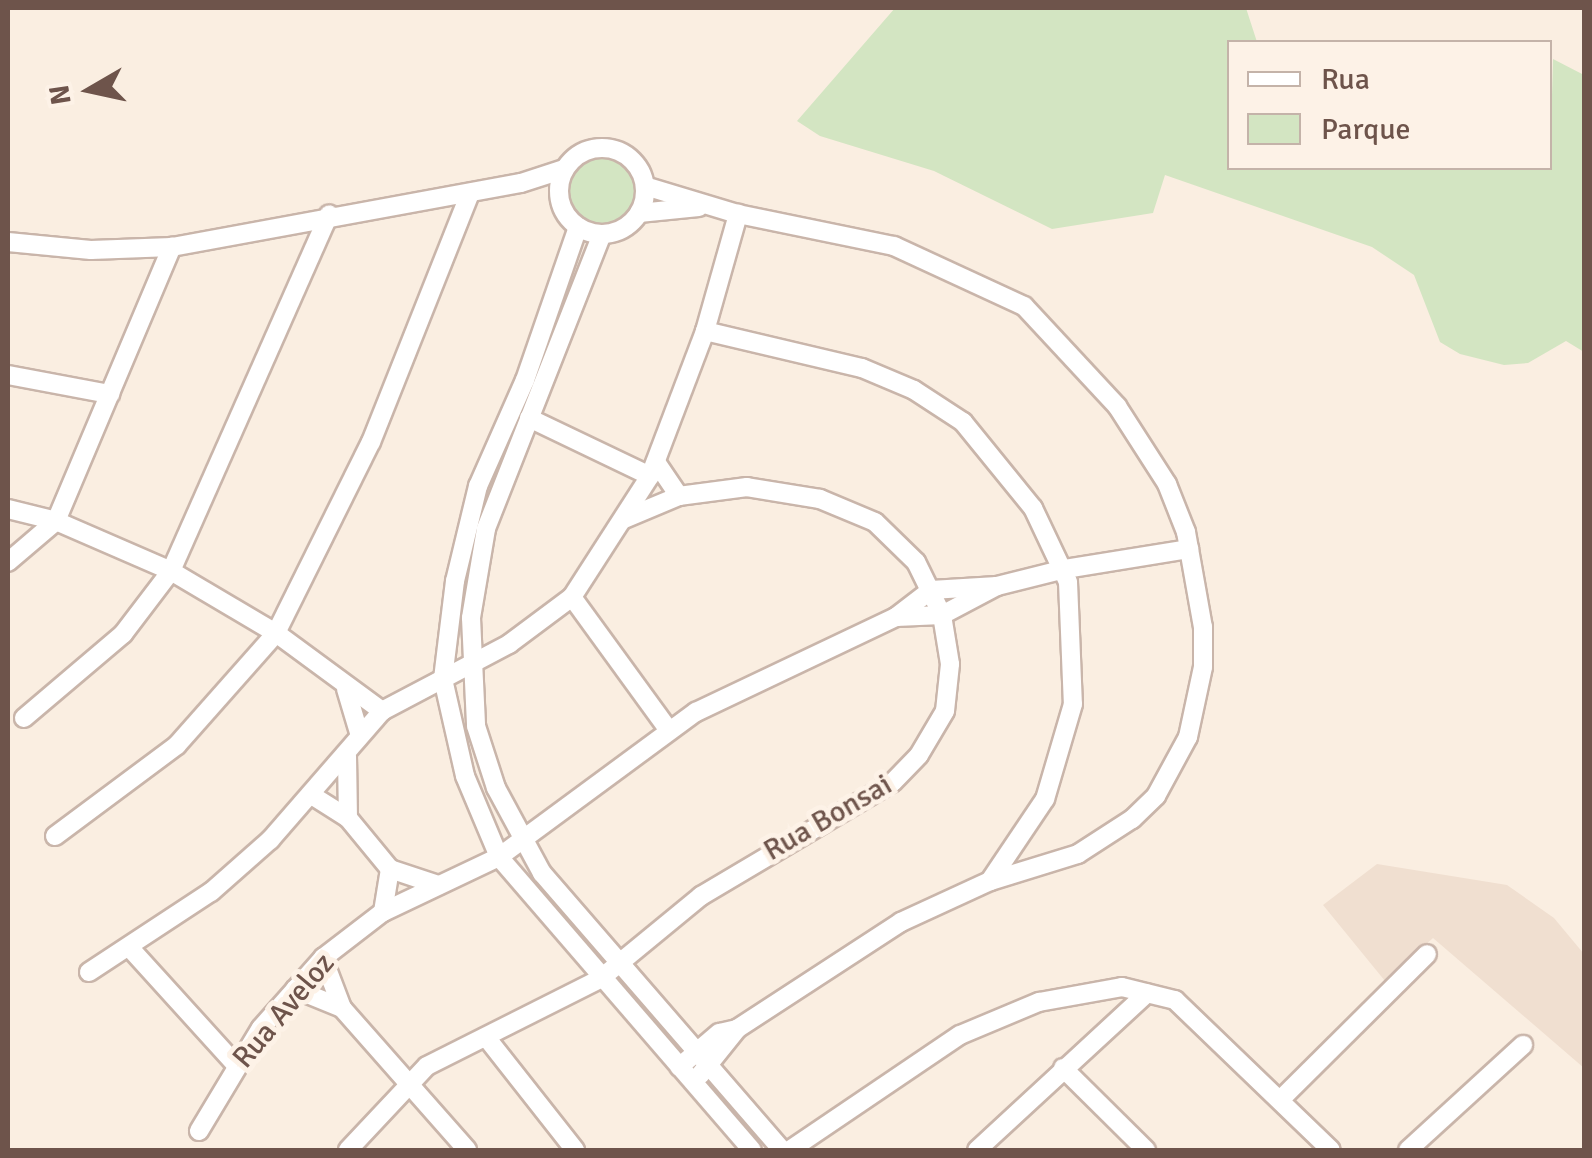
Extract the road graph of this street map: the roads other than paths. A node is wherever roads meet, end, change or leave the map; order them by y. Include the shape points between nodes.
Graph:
1 (564, 169) junction
2 (521, 183) junction
3 (645, 186) junction
4 (470, 193) junction
5 (560, 200) junction
6 (705, 206) junction
7 (329, 214) junction
8 (639, 214) junction
9 (738, 214) junction
10 (578, 227) junction
11 (602, 234) junction
12 (8, 242) edge
13 (172, 247) junction
14 (705, 331) junction
15 (8, 375) edge
16 (110, 394) junction
17 (529, 418) junction
18 (653, 469) junction
19 (679, 496) junction
20 (8, 509) edge
21 (624, 519) junction
22 (56, 521) junction
23 (1189, 548) junction
24 (8, 562) edge
25 (1062, 570) junction
26 (171, 571) junction
27 (997, 586) junction
28 (931, 590) junction
29 (572, 597) junction
30 (942, 614) junction
31 (896, 617) junction
32 (276, 632) junction
33 (470, 664) junction
34 (443, 679) junction
35 (346, 689) junction
36 (382, 710) junction
37 (24, 718) dead end
38 (668, 729) junction
39 (360, 736) junction
40 (347, 756) junction
41 (313, 796) junction
42 (348, 818) junction
43 (54, 836) dead end
44 (520, 840) junction
45 (498, 857) junction
46 (390, 868) junction
47 (990, 881) junction
48 (438, 885) junction
49 (382, 912) junction
50 (644, 937) junction
51 (130, 948) junction
52 (603, 951) junction
53 (1427, 954) dead end
54 (323, 958) junction
55 (585, 963) junction
56 (617, 965) junction
57 (90, 972) dead end
58 (600, 980) junction
59 (296, 989) junction
60 (1147, 993) junction
61 (551, 1002) junction
62 (342, 1008) junction
63 (486, 1038) junction
64 (1523, 1045) dead end
65 (701, 1061) junction
66 (235, 1064) junction
67 (1064, 1068) junction
68 (685, 1074) junction
69 (408, 1082) junction
70 (1280, 1100) junction
71 (198, 1132) dead end
72 (348, 1150) edge
73 (467, 1150) edge
74 (575, 1150) edge
75 (752, 1150) edge
76 (786, 1150) edge
77 (978, 1150) edge
78 (1146, 1150) edge
79 (1331, 1150) edge
80 (1408, 1150) edge

1 - 2 street
1 - 3 street via 584,151 612,148 635,162
1 - 5 street
2 - 4 street
2 - 5 street
3 - 6 street
3 - 8 street
4 - 7 street
4 - 32 street via 371,442
5 - 10 street
6 - 8 street
6 - 9 street
7 - 13 street
7 - 26 street
8 - 11 street
9 - 14 street
9 - 23 street via 894,246 1024,306 1064,343 1148,450
10 - 11 street
10 - 34 street via 525,380 478,486 455,581
11 - 17 street
12 - 13 street via 91,250
13 - 16 street
14 - 18 street
14 - 25 street via 862,368 941,405 1012,476
15 - 16 street
16 - 22 street
17 - 18 street
17 - 33 street via 486,530
18 - 19 street
18 - 21 street
19 - 21 street, Rua Bonsai
19 - 28 street, Rua Bonsai via 747,487 851,508 896,538
20 - 22 street
21 - 29 street
22 - 24 street
22 - 26 street
23 - 25 street
23 - 47 street via 1203,667 1193,720 1173,770 1156,796 1105,840 1050,866
25 - 27 street
25 - 47 street via 1075,651 1069,726 1045,799
26 - 32 street
26 - 37 street via 123,634
27 - 28 street
27 - 30 street
28 - 30 street, Rua Bonsai
28 - 31 street
29 - 33 street
29 - 38 street
30 - 31 street
30 - 50 street, Rua Bonsai via 949,692 934,734 908,769
31 - 38 street, Rua Aveloz
32 - 35 street
32 - 43 street via 177,746
33 - 34 street
33 - 44 street via 483,755
34 - 36 street
34 - 45 street via 465,776
35 - 36 street
35 - 39 street
36 - 39 street
38 - 44 street, Rua Aveloz
39 - 40 street
40 - 41 street
40 - 42 street
41 - 42 street
41 - 51 street via 211,892
42 - 46 street
44 - 45 street, Rua Aveloz
44 - 52 street
45 - 48 street, Rua Aveloz
45 - 55 street
46 - 48 street
46 - 49 street
47 - 65 street via 840,956
48 - 49 street, Rua Aveloz
49 - 54 street, Rua Aveloz
50 - 52 street
50 - 56 street
51 - 57 street
51 - 66 street
52 - 55 street
52 - 56 street
53 - 70 street
54 - 59 street, Rua Aveloz
54 - 62 street
55 - 58 street
55 - 61 street
56 - 58 street
56 - 65 street
58 - 61 street
58 - 68 street
59 - 62 street
59 - 66 street, Rua Aveloz
60 - 67 street
60 - 70 street via 1175,1000
60 - 76 street via 1099,988 1002,1014 914,1062
61 - 63 street
62 - 69 street
63 - 69 street
63 - 74 street
64 - 80 street
65 - 68 street
65 - 76 street
66 - 71 street, Rua Aveloz
67 - 77 street
67 - 78 street
68 - 75 street
69 - 72 street
69 - 73 street
70 - 79 street

